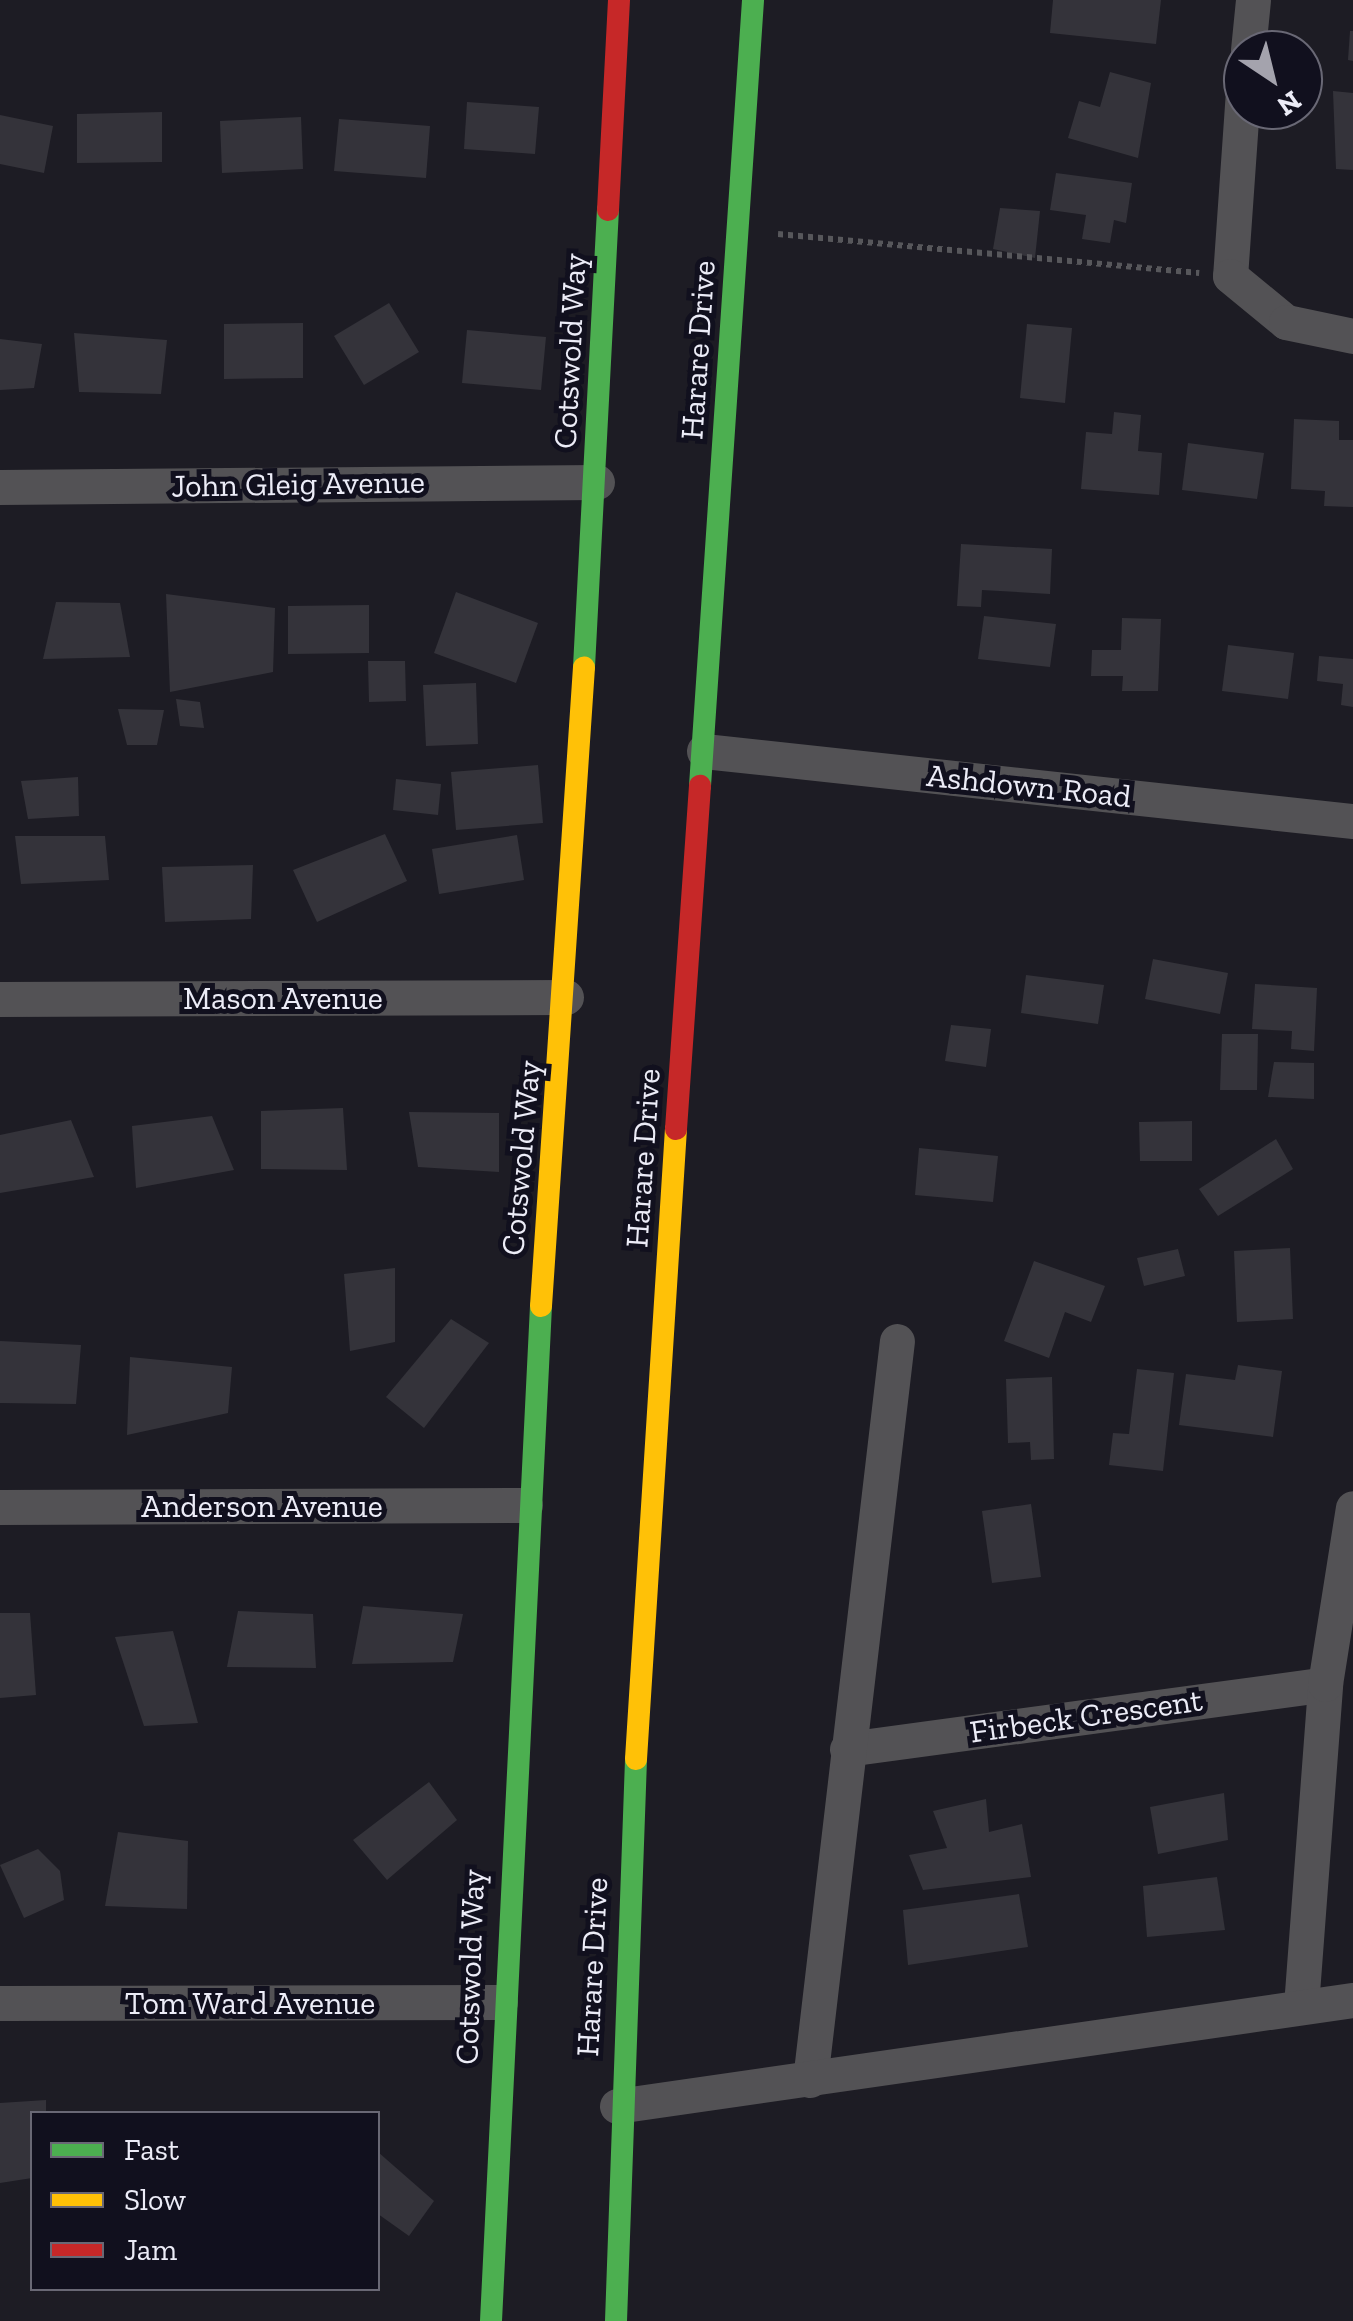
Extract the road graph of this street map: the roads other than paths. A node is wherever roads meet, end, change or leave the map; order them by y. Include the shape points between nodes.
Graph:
1 (619, 0) edge
2 (753, 0) edge
3 (1253, 0) edge
4 (1250, 30) edge
5 (1240, 130) edge
6 (1353, 336) edge
7 (597, 482) junction
8 (0, 487) edge
9 (704, 751) junction
10 (1353, 820) edge
11 (566, 997) junction
12 (0, 999) edge
13 (897, 1341) dead end
14 (525, 1505) junction
15 (0, 1507) edge
16 (1353, 1508) edge
17 (1325, 1684) junction
18 (847, 1749) junction
19 (1353, 2000) edge
20 (500, 2002) junction
21 (0, 2003) edge
22 (1301, 2006) junction
23 (810, 2080) junction
24 (616, 2106) junction
25 (491, 2321) edge
26 (616, 2321) edge

1 - 7 street, Cotswold Way
2 - 9 street, Harare Drive
3 - 4 street
5 - 6 street via 1230,276 1286,322
7 - 8 street, John Gleig Avenue
7 - 11 street, Cotswold Way
9 - 10 street, Ashdown Road
9 - 24 street, Harare Drive
11 - 12 street, Mason Avenue
11 - 14 street, Cotswold Way
13 - 18 street
14 - 15 street, Anderson Avenue
14 - 20 street, Cotswold Way
16 - 17 street
17 - 18 street, Firbeck Crescent
17 - 22 street
18 - 23 street
19 - 22 street
20 - 21 street, Tom Ward Avenue
20 - 25 street, Cotswold Way
22 - 23 street
23 - 24 street
24 - 26 street, Harare Drive

